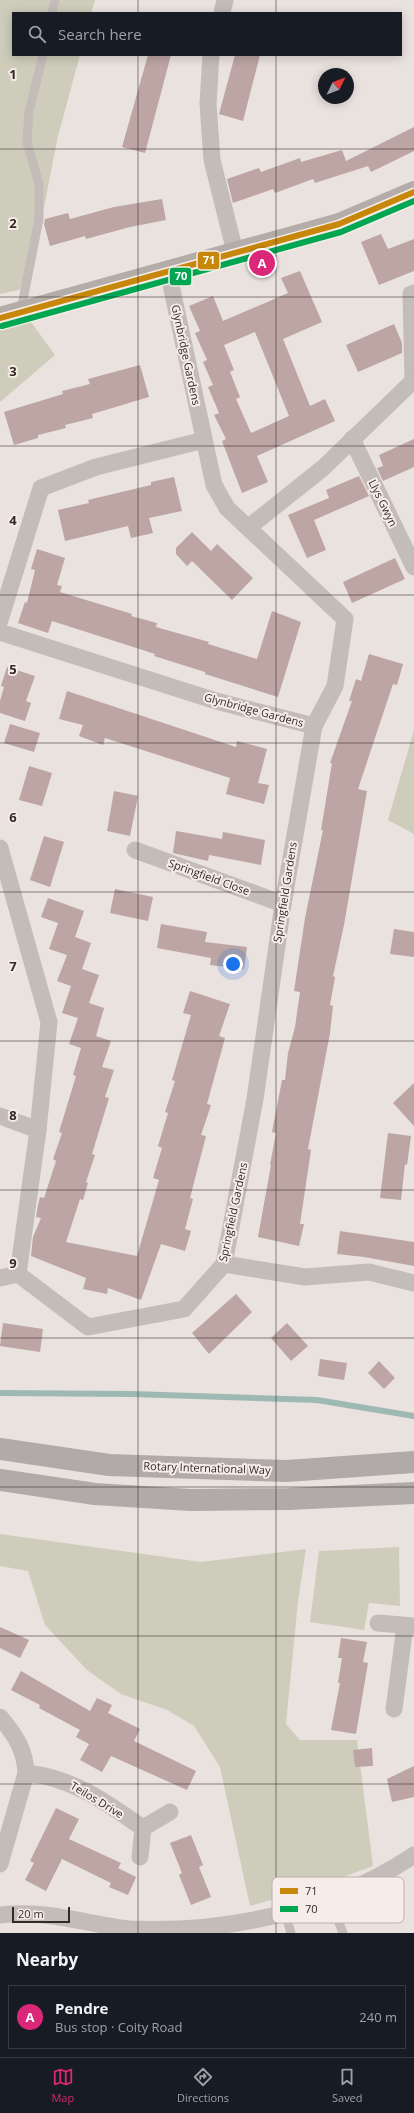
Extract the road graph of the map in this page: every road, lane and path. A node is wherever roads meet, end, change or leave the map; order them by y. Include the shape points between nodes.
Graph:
1 (55, 0) edge
2 (225, 0) edge
3 (52, 12) edge
4 (222, 12) edge
5 (43, 56) edge
6 (211, 56) edge
7 (414, 192) edge
8 (235, 252) junction
9 (168, 271) junction
10 (414, 292) edge
11 (21, 312) junction
12 (0, 318) edge
13 (413, 381) edge
14 (352, 439) junction
15 (204, 440) junction
16 (249, 527) junction
17 (414, 567) edge
18 (0, 620) edge
19 (0, 632) edge
20 (314, 726) junction
21 (134, 850) dead end
22 (0, 854) edge
23 (283, 904) junction
24 (0, 1116) edge
25 (38, 1130) junction
26 (224, 1264) junction
27 (18, 1274) junction
28 (0, 1278) edge
29 (414, 1282) edge
30 (0, 1449) edge
31 (414, 1462) edge
32 (0, 1480) edge
33 (414, 1493) edge
34 (378, 1623) dead end
35 (410, 1626) edge
36 (394, 1709) dead end
37 (0, 1717) edge
38 (26, 1773) junction
39 (170, 1812) dead end
40 (143, 1828) junction
41 (414, 1855) edge
42 (140, 1857) dead end
43 (0, 1864) edge
44 (379, 1877) edge
45 (0, 1911) edge
46 (0, 1915) edge
47 (272, 1919) edge
48 (288, 1923) edge
49 (339, 1923) edge
50 (152, 1932) edge
51 (192, 1933) edge
52 (192, 1933) edge
53 (291, 1933) edge
54 (343, 1933) edge

1 - 3 lane
2 - 4 street
5 - 11 lane via 29,112 27,142 39,184 40,219
6 - 8 street via 208,104 212,160
7 - 8 main road via 339,224
8 - 9 main road
9 - 11 main road
9 - 15 street, Glynbridge Gardens
10 - 13 street via 411,294
11 - 12 main road
13 - 14 street
14 - 16 street via 323,468
14 - 17 street, Llys Gwyn
15 - 16 street, Glynbridge Gardens via 214,485 227,508
15 - 18 street via 96,467 41,488
16 - 20 street, Glynbridge Gardens via 345,618 334,686
19 - 20 street, Glynbridge Gardens via 216,701
20 - 23 street, Springfield Gardens
21 - 23 street, Springfield Close
22 - 25 street via 49,1022
23 - 26 street, Springfield Gardens via 255,1099
24 - 25 street
25 - 27 street
26 - 27 street, Springfield Gardens via 184,1309 88,1326
26 - 29 street via 306,1277 369,1272
27 - 28 street
30 - 31 main road, Rotary International Way via 109,1465 287,1471
32 - 33 main road via 95,1494 191,1500 289,1499
34 - 35 street
35 - 36 street
37 - 38 street via 20,1744
38 - 40 street, Teilos Drive via 42,1775 80,1787
38 - 43 street
39 - 40 street
40 - 42 street
41 - 44 street
45 - 46 street
46 - 50 street via 40,1914
47 - 51 street via 224,1930
48 - 53 lane
49 - 54 lane
50 - 52 street

